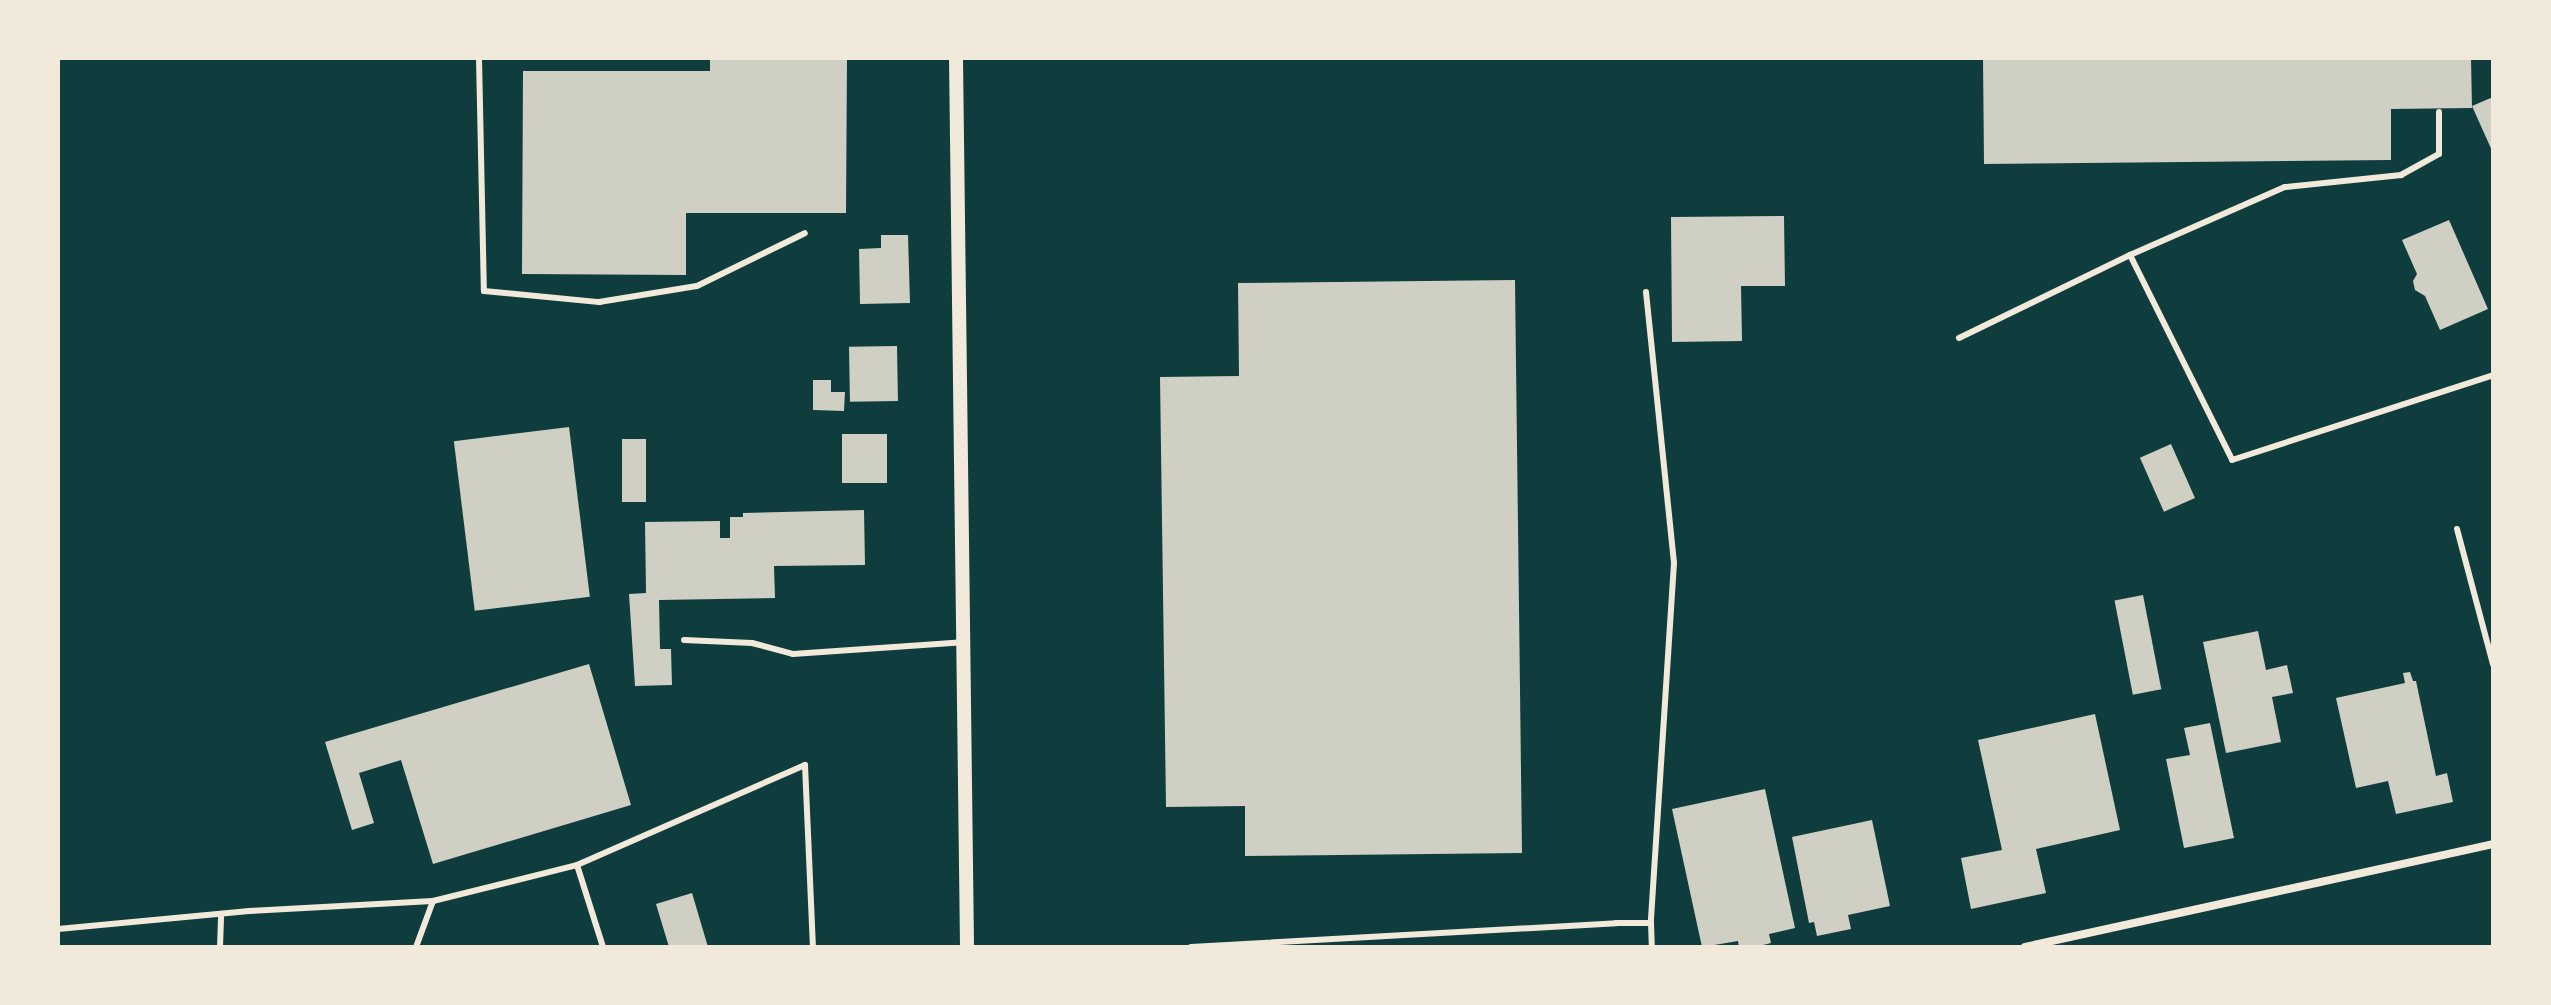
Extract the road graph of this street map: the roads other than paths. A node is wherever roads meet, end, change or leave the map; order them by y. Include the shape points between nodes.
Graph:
1 (479, 58) edge
2 (956, 58) edge
3 (2439, 112) dead end
4 (805, 233) dead end
5 (2130, 255) junction
6 (1646, 292) dead end
7 (1959, 338) dead end
8 (2493, 375) edge
9 (2457, 529) dead end
10 (684, 640) dead end
11 (963, 642) junction
12 (2493, 664) edge
13 (2493, 844) edge
14 (577, 865) junction
15 (433, 901) junction
16 (221, 914) junction
17 (1651, 923) junction
18 (58, 929) edge
19 (220, 947) edge
20 (416, 947) edge
21 (603, 947) edge
22 (813, 947) edge
23 (967, 947) edge
24 (1191, 947) edge
25 (1652, 947) edge
26 (2025, 947) edge

1 - 4 lane via 484,291 599,302 697,286
2 - 11 street
3 - 5 lane via 2439,154 2401,175 2285,187
5 - 7 lane
5 - 8 lane via 2232,460
6 - 17 lane via 1674,563
9 - 12 lane
10 - 11 lane via 752,643 793,654
11 - 23 street
13 - 26 street
14 - 15 lane
14 - 21 lane
14 - 22 lane via 805,765
15 - 16 lane
15 - 20 lane
16 - 18 lane
16 - 19 lane
17 - 24 lane
17 - 25 lane

